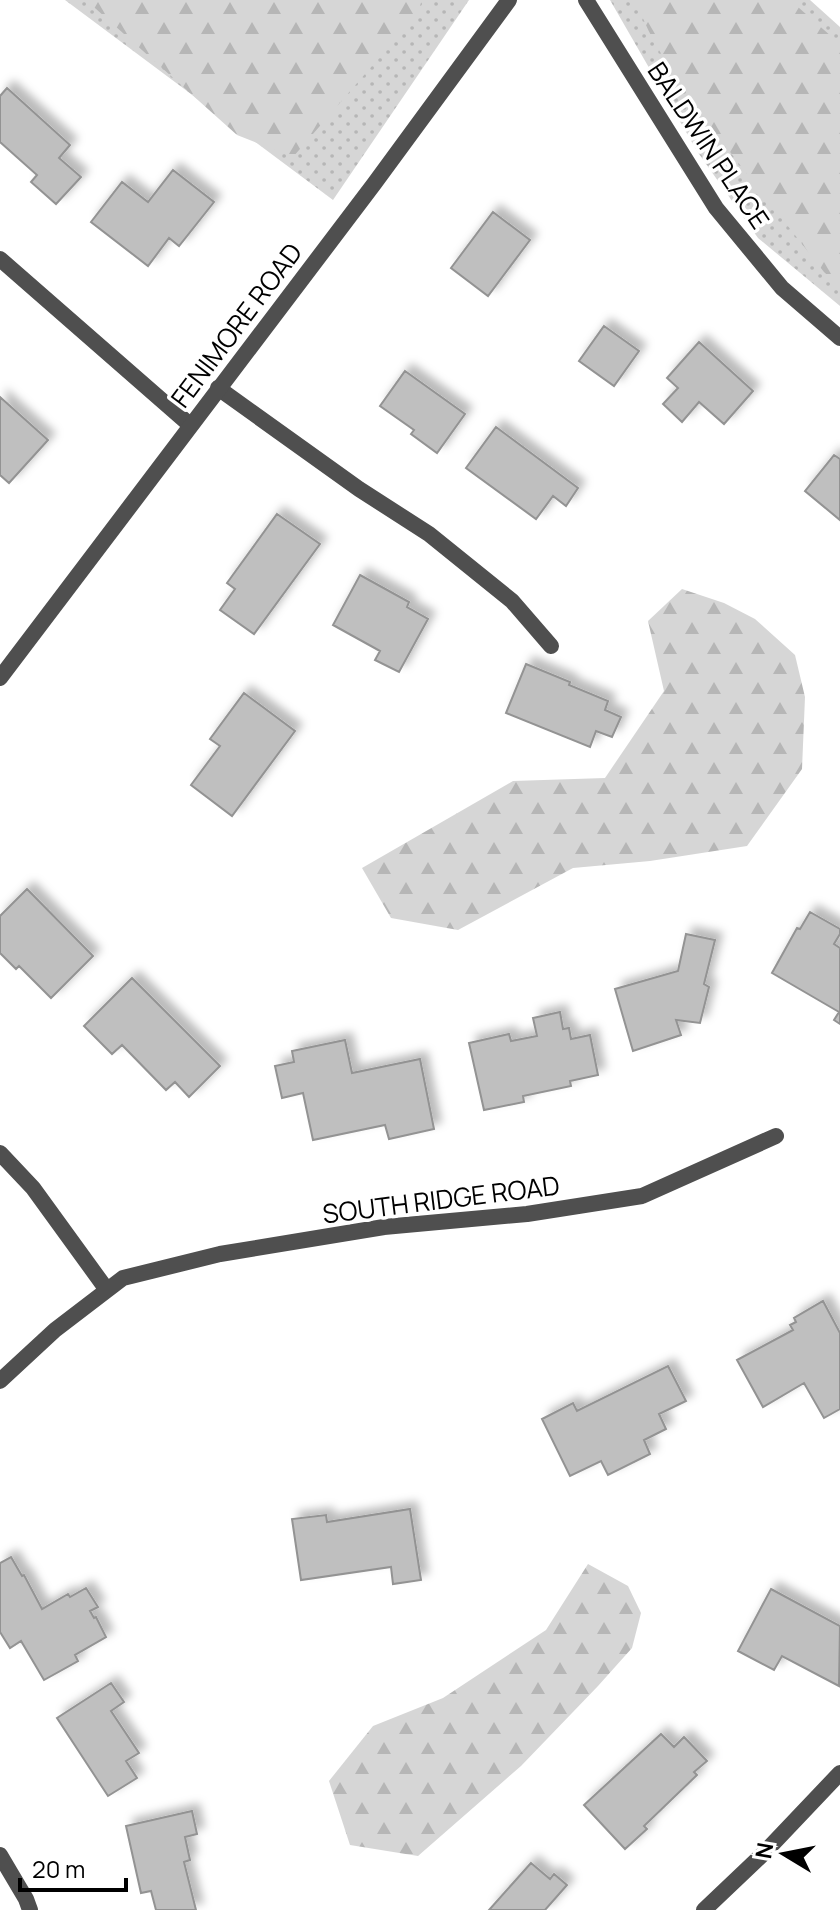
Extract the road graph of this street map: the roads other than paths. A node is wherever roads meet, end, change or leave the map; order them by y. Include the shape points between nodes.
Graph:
1 (509, 0) edge
2 (586, 0) edge
3 (0, 259) edge
4 (840, 338) edge
5 (218, 388) junction
6 (190, 425) junction
7 (551, 646) dead end
8 (0, 678) edge
9 (776, 1136) dead end
10 (0, 1153) edge
11 (107, 1290) junction
12 (0, 1381) edge
13 (840, 1773) edge
14 (0, 1855) edge
15 (30, 1910) edge
16 (704, 1910) edge

1 - 5 street, FENIMORE ROAD
2 - 4 street, BALDWIN PLACE via 716,208 782,288
3 - 6 street
5 - 6 street, FENIMORE ROAD
5 - 7 street via 429,534 512,601
6 - 8 street, FENIMORE ROAD
9 - 11 street, SOUTH RIDGE ROAD via 642,1196 527,1214 384,1227 220,1254 123,1278
10 - 11 street via 33,1188
11 - 12 street, SOUTH RIDGE ROAD
13 - 16 street
14 - 15 street

